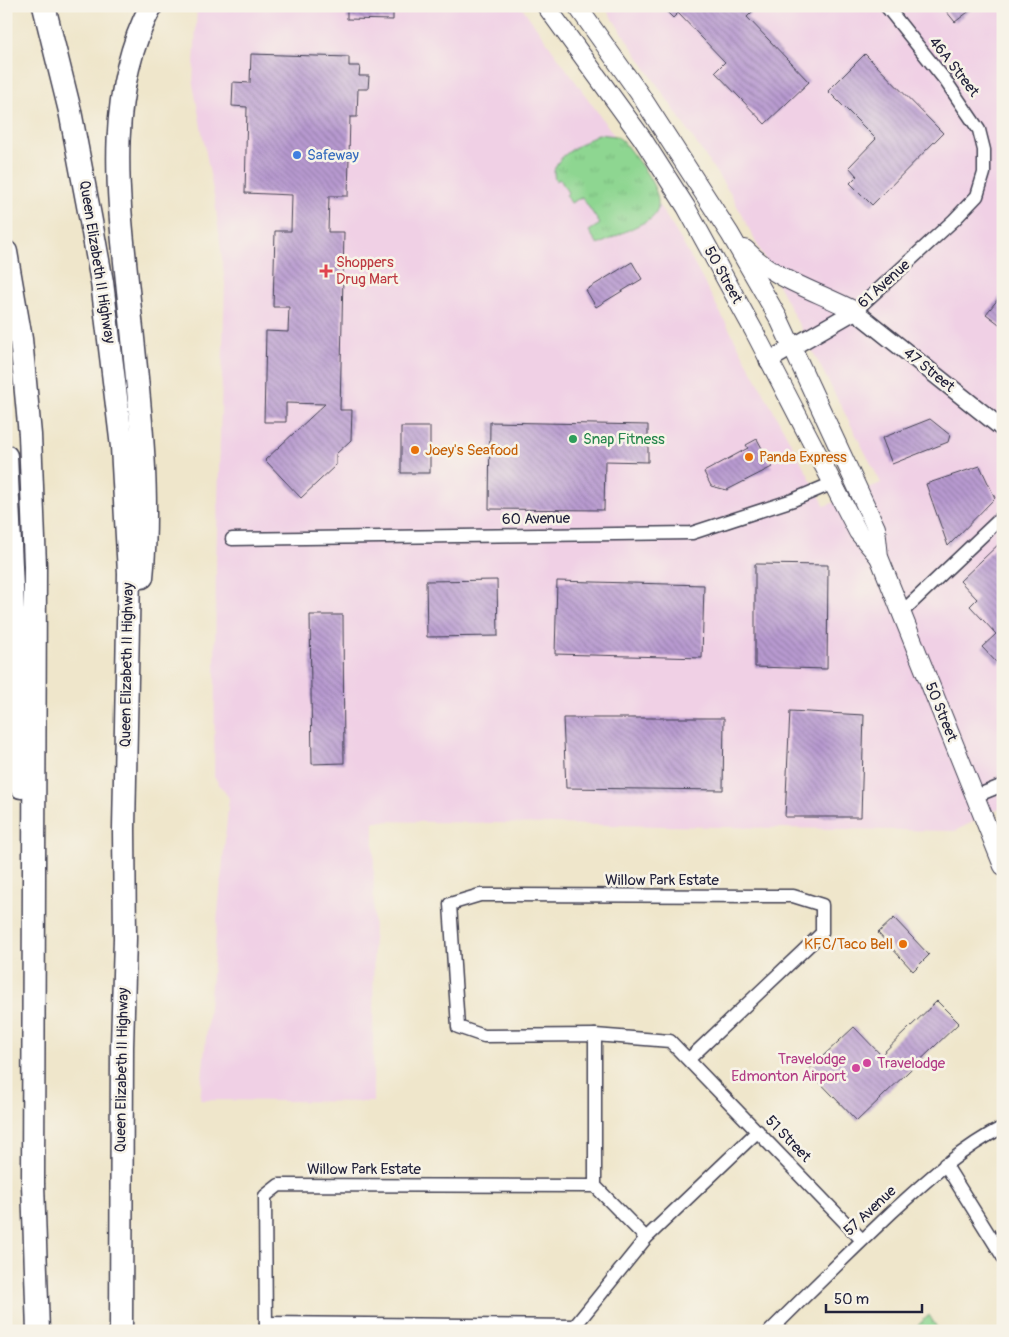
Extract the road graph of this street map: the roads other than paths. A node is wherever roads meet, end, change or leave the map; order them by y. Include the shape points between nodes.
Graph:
1 (44, 6) edge
2 (151, 6) edge
3 (546, 6) edge
4 (577, 6) edge
5 (595, 6) edge
6 (886, 6) edge
7 (590, 25) junction
8 (980, 184) joint
9 (730, 234) junction
10 (6, 252) edge
11 (855, 311) junction
12 (792, 348) junction
13 (768, 361) junction
14 (1003, 429) edge
15 (6, 456) edge
16 (833, 483) junction
17 (1003, 516) edge
18 (232, 539) dead end
19 (879, 557) junction
20 (902, 613) junction
21 (126, 747) junction
22 (1003, 785) edge
23 (976, 796) junction
24 (1003, 866) edge
25 (594, 1035) junction
26 (689, 1060) junction
27 (33, 1079) junction
28 (1003, 1127) edge
29 (758, 1131) junction
30 (945, 1164) junction
31 (594, 1186) junction
32 (646, 1238) junction
33 (862, 1240) junction
34 (1003, 1257) edge
35 (266, 1327) edge
36 (574, 1328) edge
37 (38, 1331) edge
38 (121, 1331) edge
39 (770, 1331) edge

1 - 21 highway, Queen Elizabeth II Highway via 81,164 118,397 129,573
2 - 21 highway via 129,62 119,118 120,209 139,392 144,484 143,569
3 - 13 main road, 50 Street via 642,138 686,207
4 - 7 main road, 50 Street
5 - 7 main road
6 - 8 street, 46A Street via 980,130 984,150 984,173
7 - 9 main road, 50 Street via 639,92
8 - 11 street, 61 Avenue via 977,196 954,220
9 - 11 main road via 758,262
9 - 12 main road, 50 Street
10 - 27 highway via 22,348 34,519
11 - 12 street, 61 Avenue
11 - 14 street, 47 Street
12 - 13 street, 61 Avenue
12 - 19 main road, 50 Street via 876,528
13 - 16 main road, 50 Street
15 - 27 highway
16 - 18 street, 60 Avenue via 793,500 692,533
16 - 19 main road, 50 Street via 858,532
17 - 20 street
19 - 20 main road, 50 Street
20 - 23 main road, 50 Street
21 - 38 highway, Queen Elizabeth II Highway
22 - 23 street
23 - 24 main road, 50 Street
25 - 26 street, Willow Park Estate via 670,1041
25 - 26 street, Willow Park Estate via 484,1036 458,1027 450,904 480,895 793,896 822,905 822,933
25 - 31 street
26 - 29 street, 51 Street
27 - 37 highway via 33,1226
28 - 30 street, 57 Avenue
29 - 32 street, Willow Park Estate
29 - 33 street, 51 Street
30 - 33 street, 57 Avenue
30 - 34 street
31 - 32 street
31 - 35 street, Willow Park Estate via 279,1185 265,1196
32 - 36 street, Willow Park Estate
33 - 39 street, 57 Avenue
35 - 36 street, Willow Park Estate

